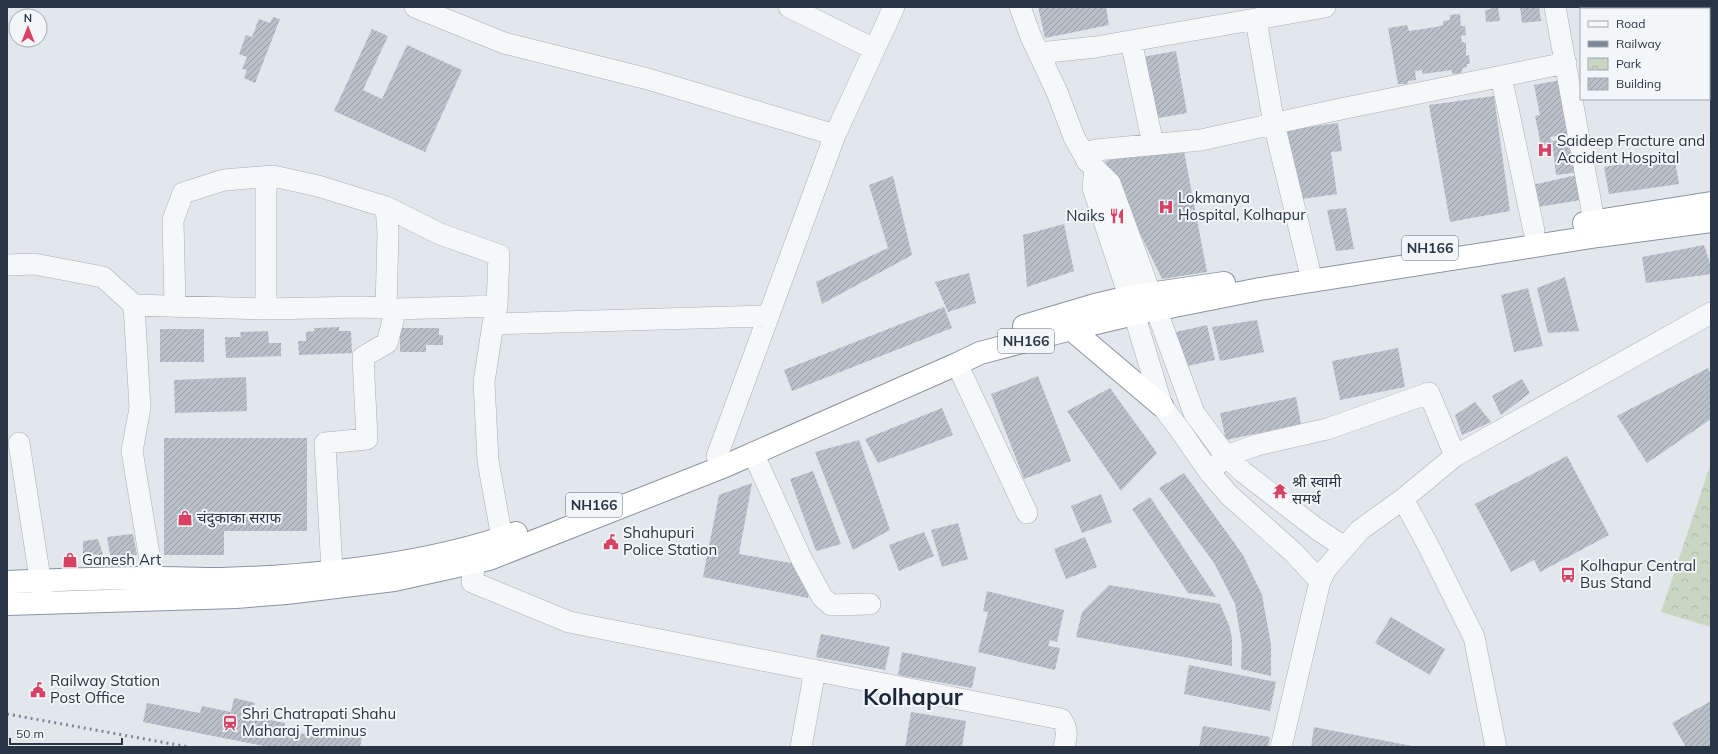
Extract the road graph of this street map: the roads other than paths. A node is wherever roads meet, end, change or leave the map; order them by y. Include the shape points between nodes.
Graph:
1 (415, 7) edge
2 (790, 7) edge
3 (894, 7) edge
4 (1020, 7) edge
5 (1325, 7) edge
6 (1555, 7) edge
7 (443, 13) edge
8 (1256, 20) junction
9 (1131, 41) junction
10 (874, 49) junction
11 (1039, 53) junction
12 (1566, 63) junction
13 (1501, 76) junction
14 (1274, 124) junction
15 (835, 135) junction
16 (1153, 144) junction
17 (1089, 161) junction
18 (266, 177) junction
19 (1711, 203) edge
20 (386, 207) junction
21 (1594, 221) junction
22 (1711, 221) edge
23 (1534, 231) junction
24 (7, 265) edge
25 (1309, 268) junction
26 (1143, 304) junction
27 (134, 305) junction
28 (175, 306) junction
29 (266, 308) junction
30 (391, 308) junction
31 (1711, 312) edge
32 (495, 315) junction
33 (768, 316) junction
34 (1071, 329) junction
35 (958, 364) junction
36 (1162, 406) junction
37 (19, 442) dead end
38 (753, 453) junction
39 (717, 456) junction
40 (1226, 456) junction
41 (1455, 456) junction
42 (1210, 473) junction
43 (1402, 499) junction
44 (1027, 513) dead end
45 (502, 538) junction
46 (1344, 547) junction
47 (473, 555) junction
48 (332, 571) junction
49 (153, 578) junction
50 (41, 581) junction
51 (1320, 581) junction
52 (7, 582) edge
53 (43, 603) junction
54 (7, 604) edge
55 (870, 604) dead end
56 (815, 670) junction
57 (801, 747) edge
58 (1064, 747) edge
59 (1281, 747) edge
60 (1496, 747) edge

1 - 7 street
2 - 10 street
3 - 10 street
4 - 11 street
5 - 8 street
6 - 12 street
7 - 15 street via 504,43 648,79
8 - 9 street
8 - 14 street
9 - 11 street via 1096,48
9 - 16 street
10 - 15 street
11 - 17 street via 1074,136
12 - 13 street
12 - 21 street
13 - 14 street
13 - 23 street
14 - 16 street via 1201,140
14 - 25 street
15 - 33 street
16 - 17 street via 1096,150
17 - 26 street via 1110,183
18 - 20 street via 273,176 318,186
18 - 28 street via 224,180 183,193 173,220
18 - 29 street
19 - 21 highway, NH166
20 - 30 street
20 - 32 street via 440,234 498,255
21 - 23 highway, NH166
22 - 26 highway, NH166 via 1591,237 1260,289
23 - 25 highway, NH166
24 - 27 street via 34,264 103,277
25 - 26 highway, NH166
26 - 34 highway, NH166
26 - 36 street
26 - 39 highway, NH166 via 1095,305 974,342 858,396
26 - 40 street via 1194,413
27 - 28 street
27 - 49 street via 140,408 132,451
28 - 29 street
29 - 30 street
30 - 32 street
30 - 48 street via 387,343 363,357 367,438 325,443
31 - 41 street
32 - 33 street
32 - 45 street via 484,382 488,461
33 - 39 street
34 - 35 highway, NH166 via 980,353
34 - 36 highway
35 - 38 highway, NH166
35 - 44 street
36 - 42 street
37 - 50 street
38 - 47 highway, NH166 via 717,469
38 - 55 street via 801,558 822,597 831,605
39 - 45 highway, NH166 via 592,506
40 - 41 street via 1257,445 1327,429 1429,393
40 - 42 street
40 - 46 street via 1242,472
41 - 43 street
42 - 51 street via 1229,495 1294,553
43 - 46 street via 1360,530
43 - 60 street via 1428,544 1474,637
45 - 47 highway, NH166
46 - 51 street via 1326,569
47 - 48 highway, NH166
47 - 53 highway, NH166 via 394,580 286,593
47 - 56 street via 472,582 569,622
48 - 49 highway, NH166 via 222,578
49 - 50 highway, NH166
50 - 52 highway, NH166
50 - 53 street
51 - 59 street
53 - 54 highway, NH166
56 - 57 street
56 - 58 street via 1061,719 1066,726

